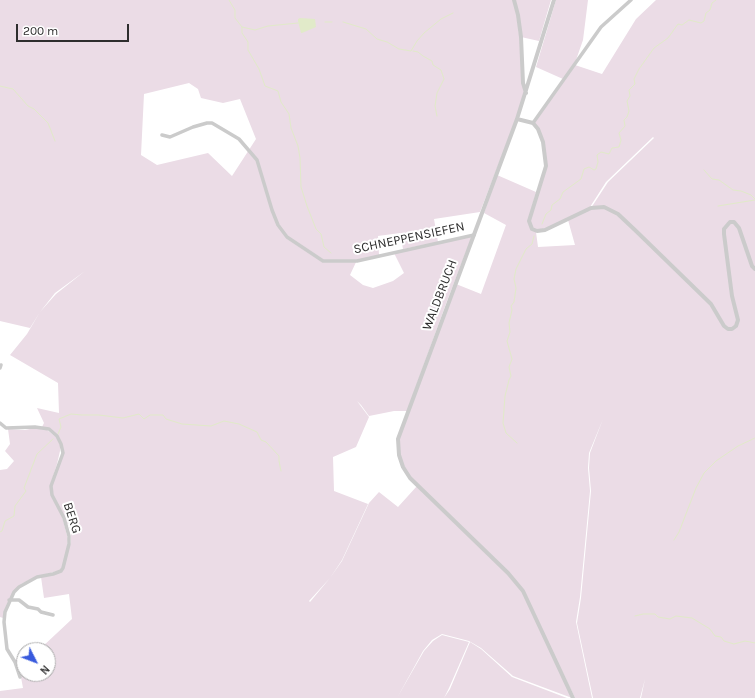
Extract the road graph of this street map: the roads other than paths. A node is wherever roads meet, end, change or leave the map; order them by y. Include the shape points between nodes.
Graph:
1 (514, 0) edge
2 (554, 0) edge
3 (631, 0) edge
4 (526, 92) junction
5 (517, 119) junction
6 (533, 123) junction
7 (162, 135) dead end
8 (474, 235) junction
9 (755, 269) edge
10 (0, 424) edge
11 (9, 600) junction
12 (53, 616) dead end
13 (4, 622) junction
14 (0, 624) edge
15 (16, 665) edge
16 (573, 698) edge

1 - 4 street via 520,30 523,83
2 - 4 street, WALDBRUCH
3 - 6 street via 601,27
4 - 5 street, WALDBRUCH
5 - 6 street
5 - 8 street, WALDBRUCH
6 - 9 street via 543,142 546,166 529,221 532,228 537,231 546,230 591,208 604,207 618,214 711,304 728,329 736,326 738,320 732,296 724,234 724,229 730,222 734,222 739,228
7 - 8 street, SCHNEPPENSIEFEN via 170,137 193,127 212,123 239,139 257,160 278,225 287,237 323,261 358,261
8 - 16 street, WALDBRUCH via 398,439 399,455 410,478 508,573 523,591
10 - 11 street, BERG via 6,428 49,430 62,444 63,453 51,490 69,536 62,571 37,577 19,587
11 - 12 street via 19,600 28,607
11 - 13 street, BERG
13 - 14 street
13 - 15 street, BERG via 7,649

